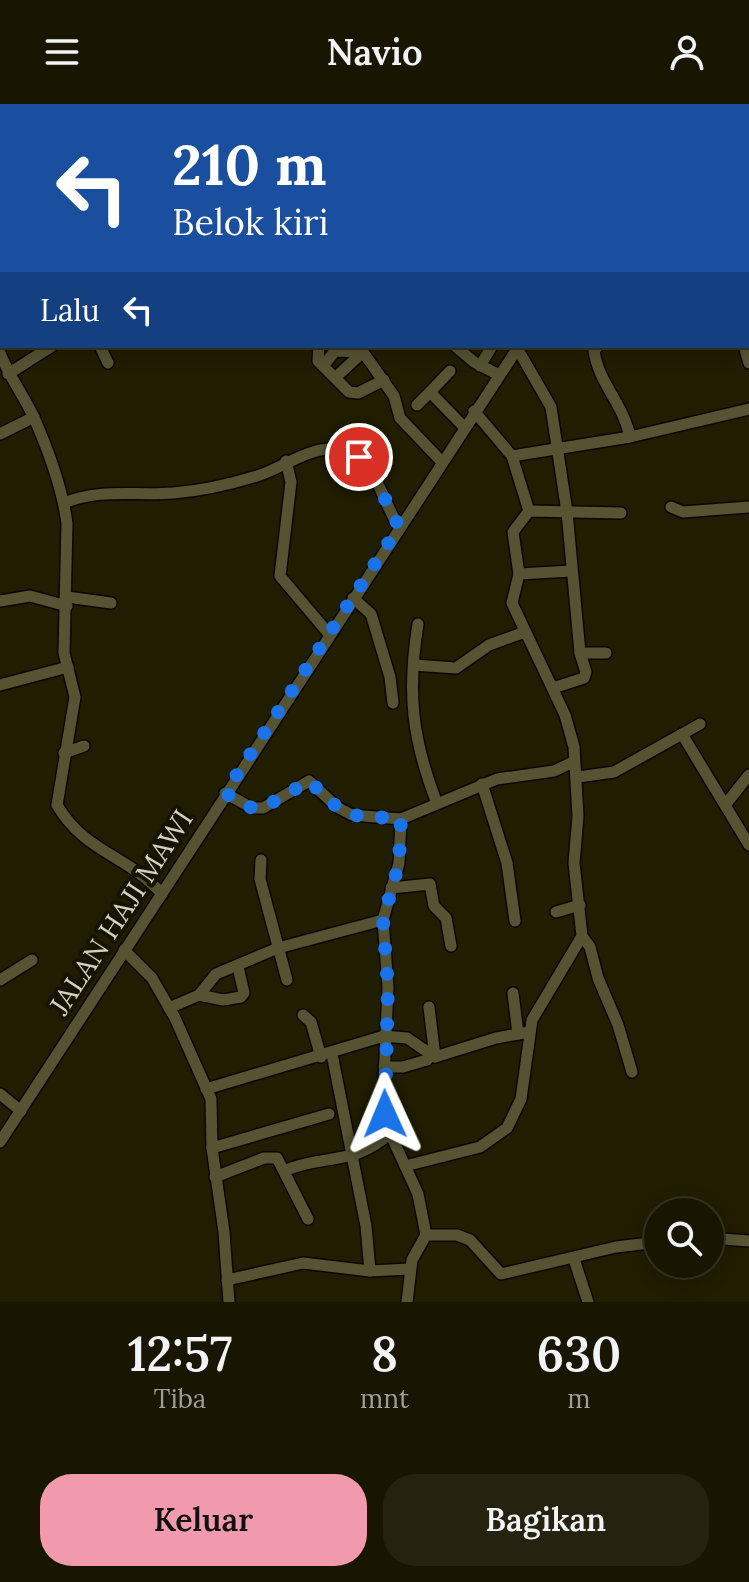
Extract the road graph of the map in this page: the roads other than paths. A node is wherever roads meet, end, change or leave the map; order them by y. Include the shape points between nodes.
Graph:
1 (49, 348) edge
2 (101, 348) edge
3 (319, 348) edge
4 (458, 348) edge
5 (491, 348) edge
6 (517, 348) edge
7 (519, 348) edge
8 (596, 348) edge
9 (363, 352) junction
10 (0, 353) edge
11 (108, 363) dead end
12 (324, 365) junction
13 (480, 366) junction
14 (450, 371) dead end
15 (8, 374) junction
16 (499, 375) junction
17 (336, 377) junction
18 (384, 380) junction
19 (430, 392) junction
20 (417, 405) dead end
21 (749, 409) edge
22 (474, 411) junction
23 (34, 417) junction
24 (464, 427) junction
25 (0, 434) edge
26 (630, 437) junction
27 (559, 448) junction
28 (512, 456) junction
29 (286, 461) junction
30 (441, 461) junction
31 (64, 503) junction
32 (671, 507) dead end
33 (749, 507) edge
34 (529, 511) junction
35 (567, 512) junction
36 (621, 513) dead end
37 (399, 527) junction
38 (571, 571) junction
39 (519, 574) junction
40 (353, 598) junction
41 (0, 601) edge
42 (67, 601) junction
43 (111, 603) dead end
44 (418, 624) dead end
45 (525, 632) junction
46 (329, 634) junction
47 (580, 653) junction
48 (606, 653) dead end
49 (414, 665) junction
50 (68, 667) junction
51 (0, 685) edge
52 (553, 688) junction
53 (393, 703) dead end
54 (700, 724) dead end
55 (682, 734) junction
56 (84, 746) dead end
57 (64, 753) junction
58 (573, 762) junction
59 (749, 775) edge
60 (578, 777) junction
61 (482, 784) junction
62 (225, 793) junction
63 (436, 801) junction
64 (726, 804) junction
65 (401, 819) junction
66 (749, 845) edge
67 (261, 860) dead end
68 (391, 888) junction
69 (162, 894) junction
70 (580, 905) junction
71 (556, 912) dead end
72 (383, 920) junction
73 (515, 921) dead end
74 (582, 936) junction
75 (451, 946) dead end
76 (278, 948) junction
77 (124, 950) junction
78 (32, 960) dead end
79 (238, 967) junction
80 (0, 980) edge
81 (287, 980) dead end
82 (513, 993) dead end
83 (199, 995) junction
84 (429, 1007) dead end
85 (169, 1008) junction
86 (303, 1015) dead end
87 (524, 1033) junction
88 (384, 1036) junction
89 (326, 1056) junction
90 (431, 1059) junction
91 (384, 1067) junction
92 (632, 1072) dead end
93 (206, 1089) junction
94 (0, 1094) edge
95 (21, 1111) junction
96 (329, 1114) dead end
97 (390, 1133) junction
98 (0, 1142) edge
99 (212, 1148) junction
100 (353, 1157) junction
101 (405, 1166) junction
102 (286, 1170) junction
103 (215, 1177) junction
104 (308, 1219) dead end
105 (426, 1235) junction
106 (724, 1239) edge
107 (749, 1241) edge
108 (644, 1245) edge
109 (574, 1259) junction
110 (410, 1269) junction
111 (370, 1271) junction
112 (227, 1280) junction
113 (229, 1302) edge
114 (407, 1302) edge
115 (588, 1302) edge

1 - 15 street
2 - 11 street
3 - 12 street via 317,358
4 - 13 street
5 - 13 street
6 - 16 street, JALAN HAJI MAWI
7 - 27 street via 549,401
8 - 26 street via 596,362 623,411
9 - 12 street via 335,351
9 - 17 street
9 - 18 street
10 - 15 street
12 - 17 street
13 - 16 street
14 - 19 street
15 - 23 street
16 - 22 street, JALAN HAJI MAWI
17 - 18 street via 355,394
18 - 30 street via 400,418
19 - 20 street
19 - 24 street
21 - 26 street
22 - 24 street, JALAN HAJI MAWI
22 - 28 street
23 - 25 street
23 - 31 street
24 - 30 street, JALAN HAJI MAWI
26 - 27 street
27 - 28 street
27 - 35 street
28 - 34 street
29 - 31 street via 258,476 175,493 124,491
29 - 37 street via 329,449 359,457
29 - 46 street via 291,482 280,576
30 - 37 street, JALAN HAJI MAWI
31 - 42 street
32 - 33 street via 683,512
34 - 35 street
34 - 39 street via 512,536
35 - 36 street
35 - 38 street
37 - 40 street, JALAN HAJI MAWI
38 - 39 street
38 - 47 street
39 - 45 street via 512,600
40 - 46 street, JALAN HAJI MAWI
40 - 53 street via 371,614
41 - 42 street via 30,596
42 - 43 street
42 - 50 street
44 - 49 street
45 - 49 street via 489,645 456,668
45 - 52 street
46 - 62 street, JALAN HAJI MAWI
47 - 48 street
47 - 52 street via 585,677
49 - 63 street via 415,740
50 - 51 street
50 - 57 street via 75,697
52 - 58 street via 574,747
54 - 55 street
55 - 60 street via 614,772
55 - 64 street
56 - 57 street
57 - 69 street via 57,792 60,810 94,848 139,870
58 - 60 street
58 - 61 street via 554,771
59 - 64 street
60 - 70 street via 574,863
61 - 63 street
61 - 73 street via 507,863
62 - 65 street via 252,808 263,808 309,781 352,815
62 - 69 street, JALAN HAJI MAWI
63 - 65 street
64 - 66 street
65 - 68 street via 399,863
67 - 76 street via 260,879
68 - 72 street
68 - 75 street via 430,884 434,906 446,918
69 - 77 street, JALAN HAJI MAWI
70 - 71 street
70 - 74 street
72 - 76 street
72 - 88 street via 388,987
74 - 87 street
74 - 92 street
76 - 79 street
76 - 81 street
77 - 85 street via 140,963
77 - 95 street, JALAN HAJI MAWI
78 - 80 street
79 - 83 street via 213,975
79 - 83 street via 241,997
82 - 87 street
83 - 85 street
84 - 90 street
85 - 93 street
86 - 89 street
87 - 90 street
87 - 101 street via 521,1099 502,1134 480,1147
88 - 89 street
88 - 90 street via 407,1038
88 - 91 street
89 - 93 street
89 - 100 street
90 - 91 street
91 - 97 street via 383,1102
93 - 99 street via 212,1107
94 - 95 street
95 - 98 street, JALAN HAJI MAWI
96 - 99 street
97 - 100 street
97 - 101 street
99 - 103 street
100 - 102 street
100 - 111 street
101 - 105 street via 418,1194
102 - 103 street via 277,1158 269,1157
102 - 104 street
103 - 112 street
105 - 109 street via 470,1240 501,1274
105 - 110 street
106 - 107 street
108 - 109 street
109 - 115 street
110 - 111 street
110 - 114 street
111 - 112 street via 303,1263
112 - 113 street

